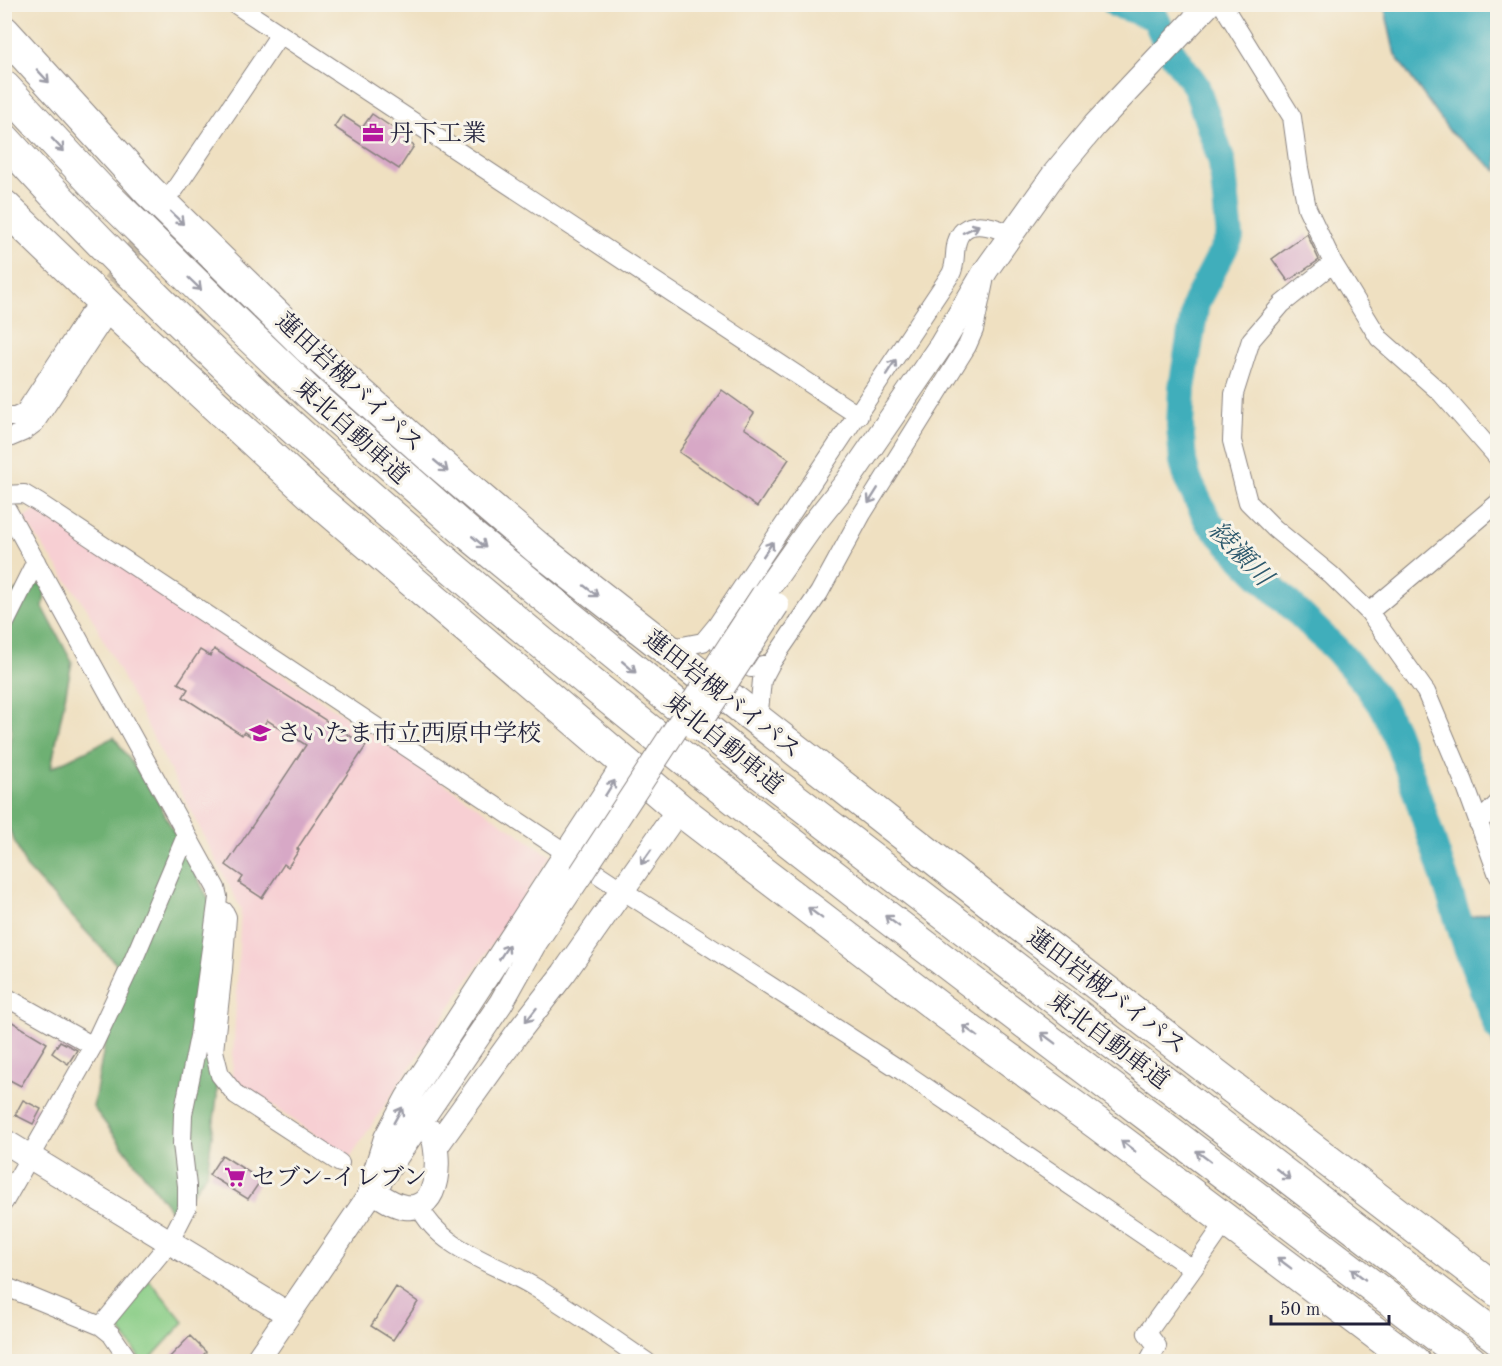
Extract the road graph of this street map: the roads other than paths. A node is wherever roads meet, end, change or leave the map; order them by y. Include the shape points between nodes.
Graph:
1 (235, 4) edge
2 (1222, 4) edge
3 (1201, 13) edge
4 (4, 32) edge
5 (280, 34) junction
6 (4, 87) edge
7 (4, 139) edge
8 (175, 189) dead end
9 (4, 206) edge
10 (1011, 234) junction
11 (1333, 263) junction
12 (986, 270) junction
13 (100, 311) junction
14 (859, 416) junction
15 (4, 417) edge
16 (4, 440) edge
17 (1497, 458) edge
18 (4, 495) edge
19 (1497, 503) edge
20 (4, 504) edge
21 (36, 561) junction
22 (1370, 612) junction
23 (4, 625) edge
24 (717, 626) junction
25 (666, 649) junction
26 (771, 663) junction
27 (758, 722) junction
28 (625, 763) junction
29 (1497, 803) edge
30 (679, 809) junction
31 (1478, 823) junction
32 (186, 836) junction
33 (581, 870) junction
34 (1497, 875) edge
35 (622, 890) junction
36 (218, 897) junction
37 (4, 996) edge
38 (93, 1046) junction
39 (424, 1114) junction
40 (4, 1141) edge
41 (437, 1145) junction
42 (30, 1157) junction
43 (340, 1163) dead end
44 (371, 1190) junction
45 (4, 1202) edge
46 (419, 1206) junction
47 (1227, 1221) junction
48 (169, 1243) junction
49 (1193, 1269) junction
50 (4, 1286) edge
51 (1497, 1291) edge
52 (288, 1314) junction
53 (101, 1326) junction
54 (1497, 1338) edge
55 (130, 1362) edge
56 (256, 1362) edge
57 (647, 1362) edge
58 (1148, 1362) edge
59 (1414, 1362) edge
60 (1471, 1362) edge

1 - 5 street
2 - 11 street via 1292,117 1307,208
3 - 10 street via 1095,125
4 -> 25 highway, 蓮田岩槻バイパス via 149,191 309,348 513,527
5 - 8 street
5 - 14 street
6 -> 54 highway, 東北自動車道 via 100,190 244,331 470,535 754,768
60 -> 7 highway, 東北自動車道 via 853,891 502,610 384,510 161,302
9 - 13 highway
10 - 12 street
14 -> 10 street via 951,274 962,232 977,224
11 - 17 street via 1379,338 1441,393
11 - 22 street via 1282,304 1251,340 1234,394 1232,441 1248,502
12 -> 26 street via 967,346 862,514 819,593
12 - 33 street, bridge via 942,344 848,482 820,537 770,600
13 - 15 street via 24,413
13 - 16 street via 35,423
13 - 28 highway
24 -> 14 street
18 - 33 street via 24,494 39,502
19 - 22 street
20 - 21 street
21 - 23 street
21 - 32 street
22 - 31 street via 1425,692
24 - 25 street via 704,642
24 - 26 street via 720,647 751,668
25 - 27 highway, 蓮田岩槻バイパス
26 - 27 street via 762,680
27 - 51 highway, 蓮田岩槻バイパス
28 - 30 highway
33 -> 28 street
29 - 31 street
30 -> 35 street
47 -> 30 highway
31 - 34 street
32 - 36 street
32 - 38 street
33 - 35 street
33 - 39 street via 546,952 501,1003
44 -> 33 street via 386,1138 408,1097
35 -> 41 street
35 - 49 street via 902,1071
36 - 43 street via 227,917 214,1051 220,1075 236,1095
36 - 48 street via 199,1036 183,1114 187,1208
37 - 38 street
38 - 42 street
39 - 41 street
39 - 44 street
40 - 42 street
41 - 46 street via 437,1175
42 - 45 street
42 - 48 street
44 - 46 street via 405,1207
44 - 52 street
46 - 57 street via 429,1224 450,1243 534,1287
47 - 49 street
59 -> 47 highway
48 - 52 street
48 - 53 street
49 - 58 street via 1147,1333 1157,1346
50 - 53 street
52 - 56 street
53 - 55 street

